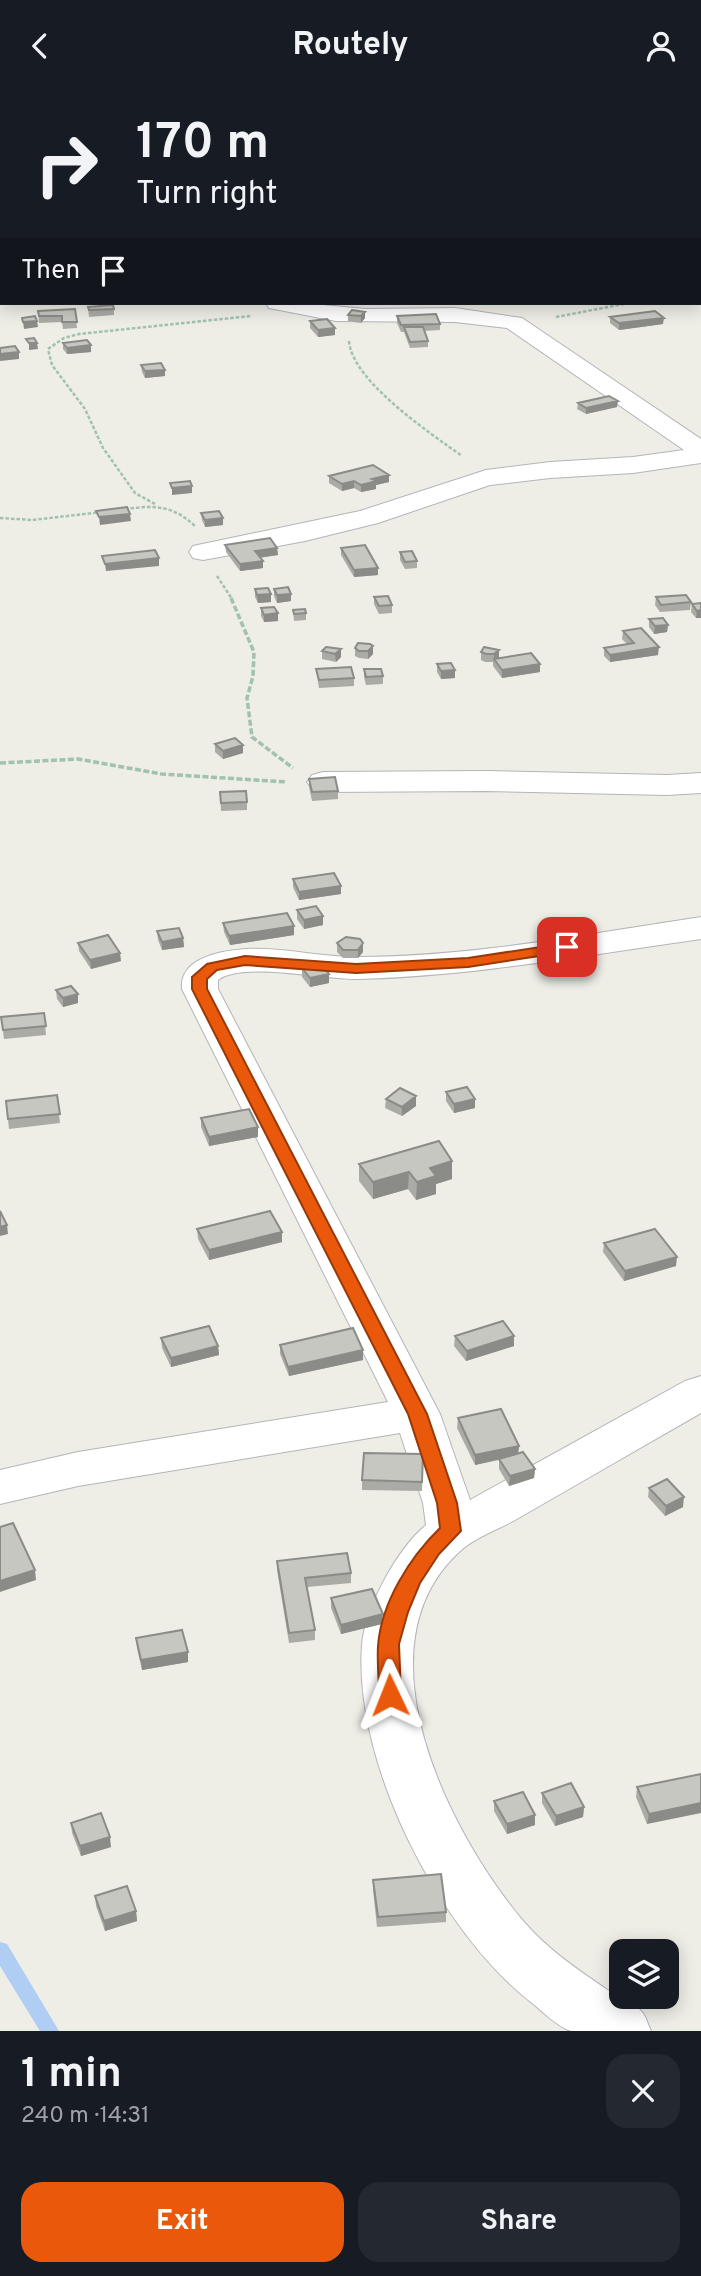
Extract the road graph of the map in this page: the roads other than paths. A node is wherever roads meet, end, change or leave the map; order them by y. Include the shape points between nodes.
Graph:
1 (285, 305) edge
2 (701, 452) edge
3 (203, 552) road end
4 (323, 782) edge
5 (701, 783) edge
6 (701, 928) edge
7 (701, 1392) edge
8 (417, 1414) junction
9 (0, 1487) edge
10 (451, 1531) junction
11 (621, 2031) edge

1 - 2 street via 315,312 480,316 514,323
2 - 3 street via 633,465 486,478 305,534
4 - 5 street
6 - 8 street via 432,965 356,968 245,960 212,967 199,977 200,989
7 - 10 street
8 - 9 street via 78,1469
8 - 10 street via 447,1503
10 - 11 street via 432,1548 410,1581 388,1644 390,1695 403,1756 426,1817 459,1880 505,1941 544,1980

